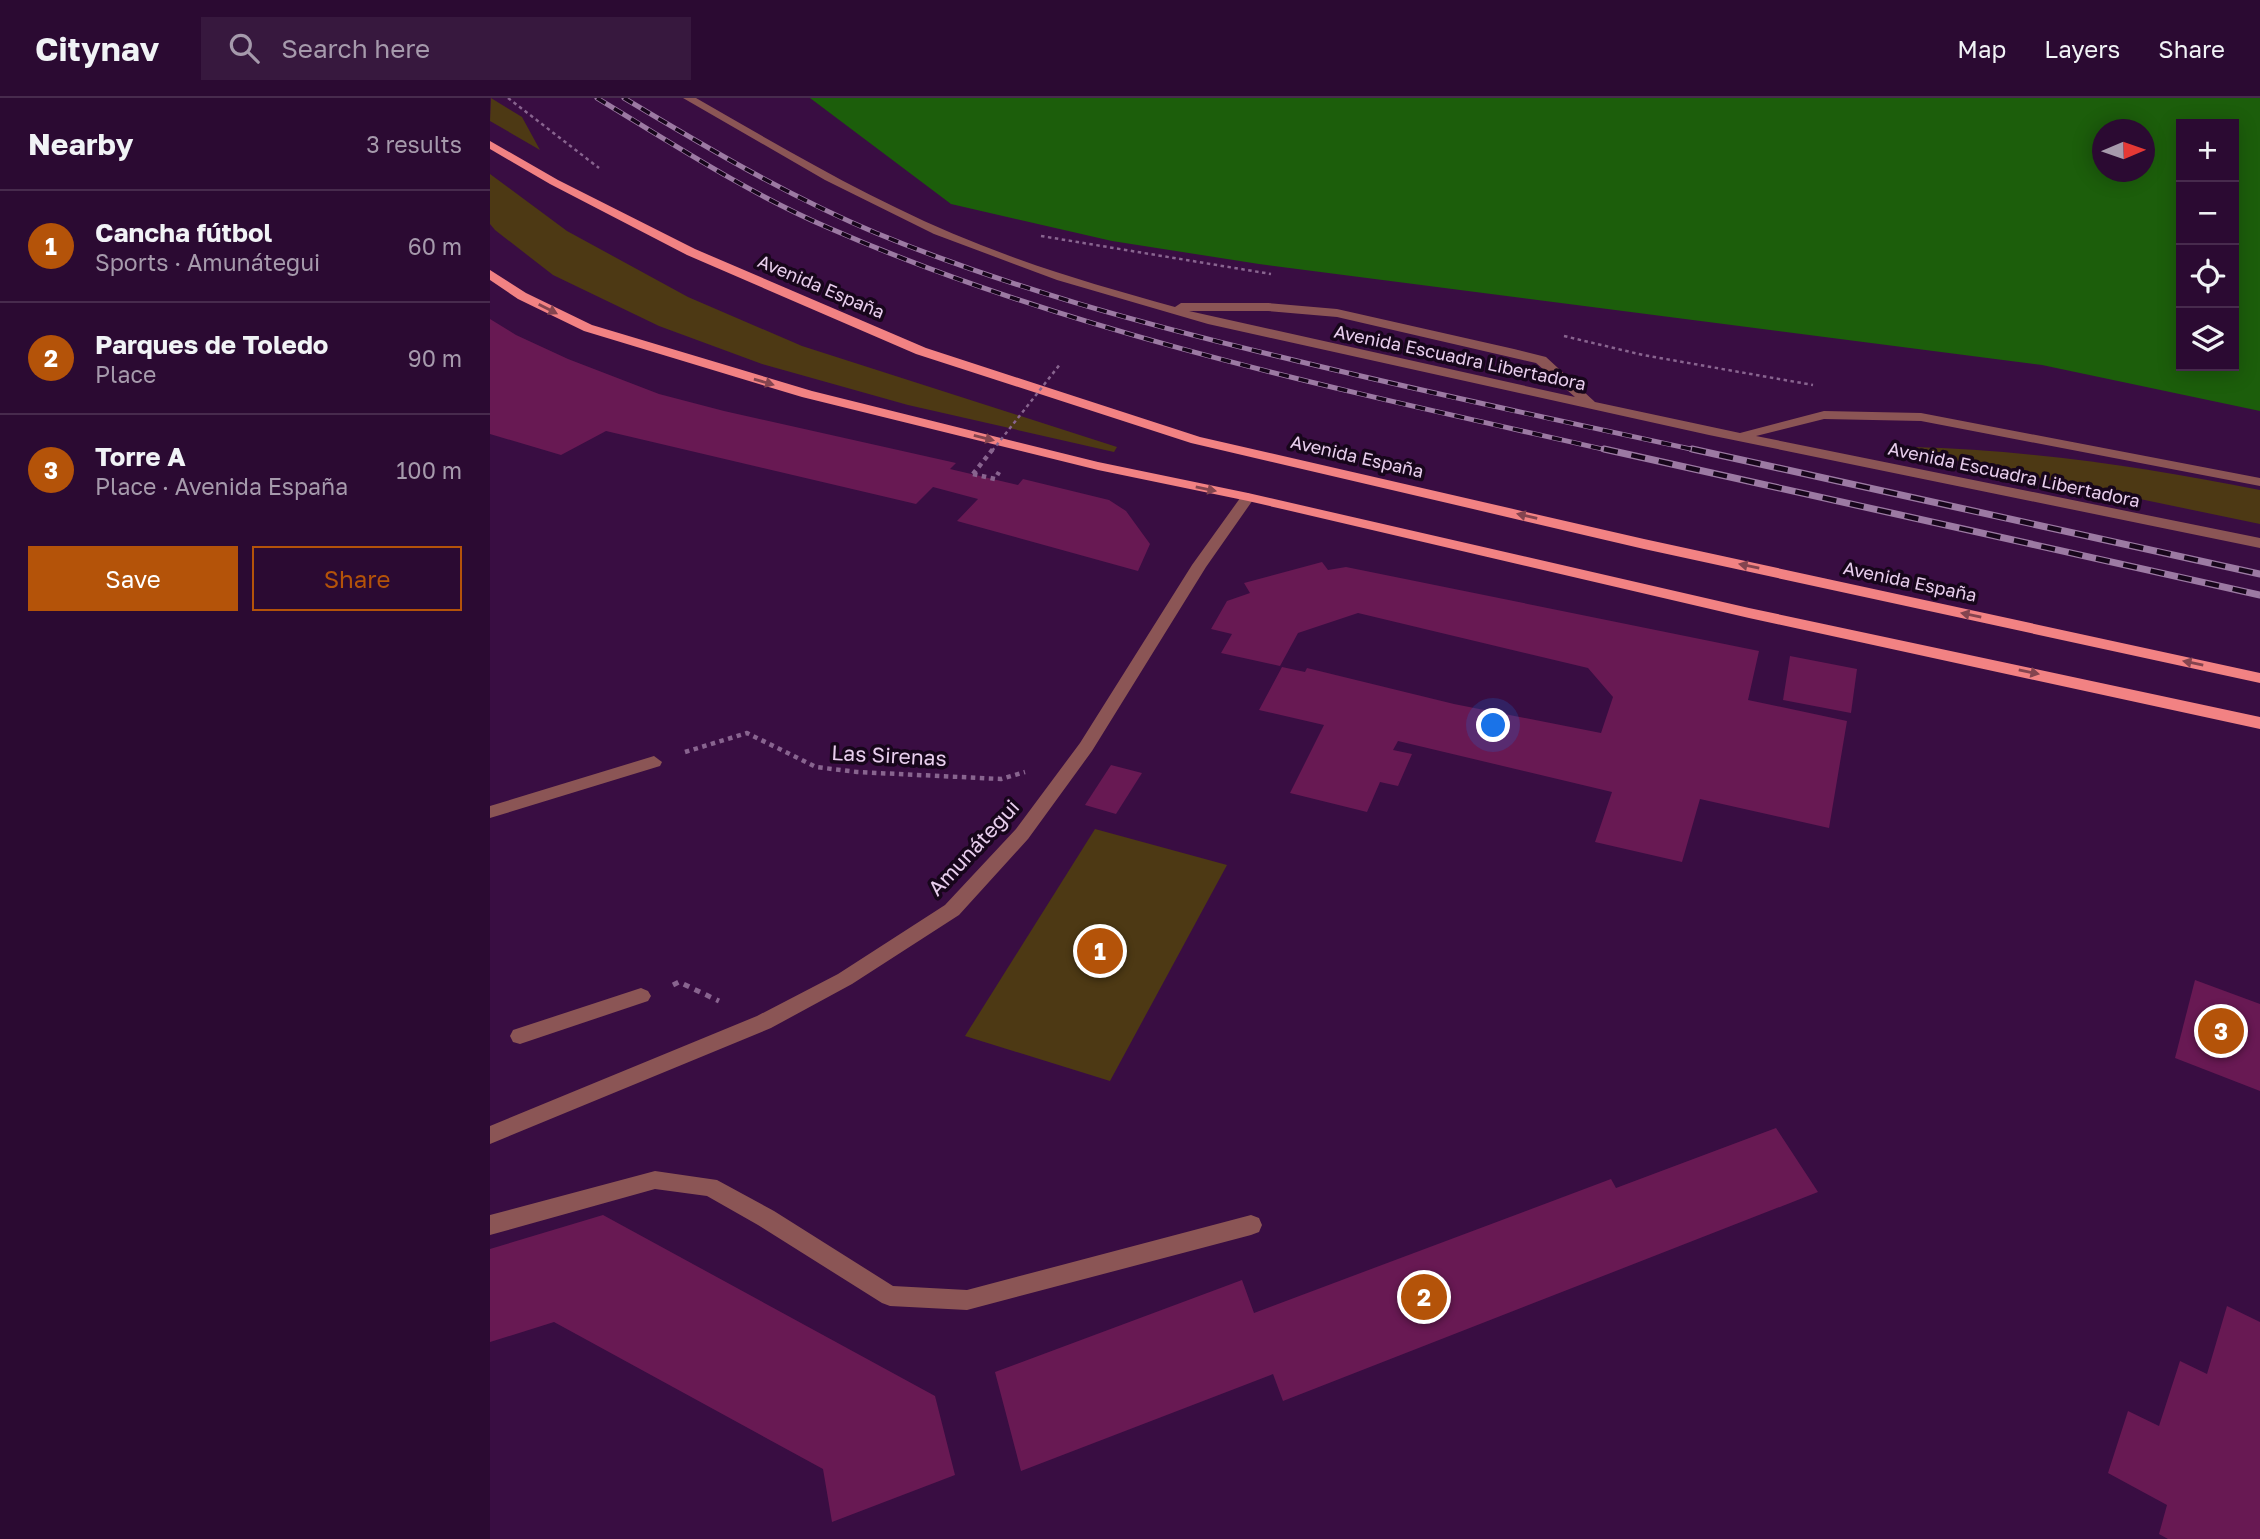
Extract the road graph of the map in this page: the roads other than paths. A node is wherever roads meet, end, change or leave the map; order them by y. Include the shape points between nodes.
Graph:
1 (688, 98) edge
2 (490, 144) edge
3 (490, 274) edge
4 (1167, 309) junction
5 (1590, 405) junction
6 (1739, 437) junction
7 (2260, 482) edge
8 (1248, 497) junction
9 (2260, 543) edge
10 (2260, 678) edge
11 (2260, 723) edge
12 (654, 762) road end
13 (490, 812) edge
14 (641, 996) road end
15 (520, 1036) dead end
16 (490, 1135) edge
17 (490, 1225) edge
18 (1251, 1225) dead end

1 - 4 street, Avenida Escuadra Libertadora via 924,225 1031,268
10 -> 2 main road, Avenida España via 1644,544 1196,440 908,346 691,252 575,194
3 -> 8 main road via 553,312 664,353 1098,466
4 - 5 street, Avenida Escuadra Libertadora
4 - 5 street via 1268,307 1350,316 1541,360
5 - 6 street, Avenida Escuadra Libertadora
6 - 7 street via 1824,415 1921,417
6 - 9 street, Avenida Escuadra Libertadora
8 -> 11 main road via 1749,613
8 - 16 street, Amunátegui via 1086,747 1013,844 952,910 845,978 764,1022
12 - 13 street
14 - 15 street
17 - 18 street via 656,1180 710,1187 890,1296 967,1300

